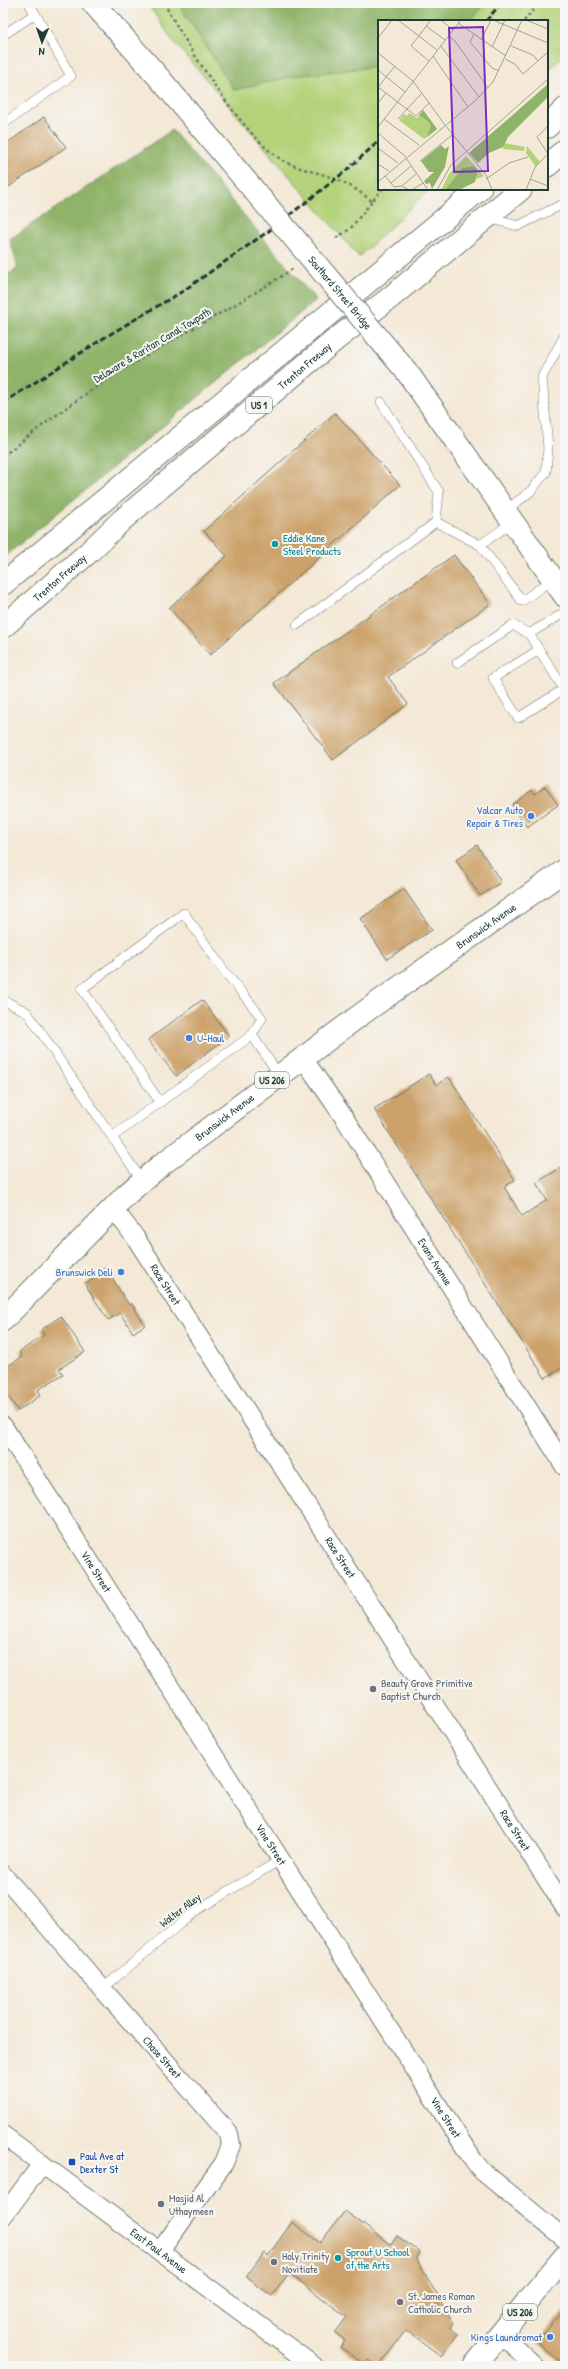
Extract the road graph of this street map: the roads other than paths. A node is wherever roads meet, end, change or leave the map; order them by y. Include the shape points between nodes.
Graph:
1 (29, 3) edge
2 (99, 8) edge
3 (35, 14) junction
4 (3, 35) edge
5 (565, 109) edge
6 (3, 124) edge
7 (548, 126) edge
8 (565, 150) edge
9 (548, 165) edge
10 (479, 190) edge
11 (519, 190) edge
12 (565, 203) edge
13 (486, 217) junction
14 (565, 335) edge
15 (380, 402) dead end
16 (509, 517) junction
17 (436, 522) junction
18 (480, 545) junction
19 (3, 584) edge
20 (558, 585) edge
21 (565, 612) edge
22 (297, 625) dead end
23 (3, 627) edge
24 (529, 634) junction
25 (539, 650) junction
26 (457, 663) dead end
27 (565, 870) edge
28 (3, 1000) edge
29 (252, 1035) junction
30 (303, 1058) junction
31 (279, 1075) junction
32 (160, 1102) junction
33 (112, 1137) junction
34 (142, 1181) junction
35 (114, 1208) junction
36 (3, 1320) edge
37 (3, 1426) edge
38 (565, 1467) edge
39 (280, 1860) junction
40 (3, 1875) edge
41 (565, 1908) edge
42 (101, 1990) junction
43 (3, 2135) edge
44 (42, 2164) junction
45 (3, 2216) edge
46 (565, 2239) edge
47 (160, 2251) junction
48 (565, 2256) edge
49 (501, 2334) junction
50 (314, 2366) edge
51 (474, 2366) edge
52 (535, 2366) edge

1 - 3 lane
2 - 16 main road, Southard Street Bridge, bridge via 407,372
3 - 4 lane
3 - 6 lane via 71,76
5 - 7 main road
8 - 9 main road
10 - 19 main road, US 1
11 - 13 main road, Trenton Freeway / US 1
12 - 13 lane via 518,226
13 - 23 main road, Trenton Freeway / US 1 via 391,297 335,340 122,520
14 - 16 lane via 542,377 548,448 546,472
15 - 17 lane via 439,492
16 - 18 lane
16 - 20 main road, Southard Street Bridge
17 - 18 lane
17 - 22 lane
18 - 20 lane via 522,601
21 - 24 lane
24 - 25 lane
24 - 26 lane via 513,624
25 - 25 lane via 564,689 518,718 493,678
27 - 30 main road, Brunswick Avenue / US 206
28 - 33 lane via 27,1012
29 - 31 lane
29 - 32 lane
29 - 32 lane via 262,1018 222,968 184,913 82,989
30 - 31 main road, Brunswick Avenue / US 206
30 - 38 street, Evans Avenue via 343,1116
31 - 34 main road, Brunswick Avenue / US 206
32 - 33 lane
33 - 34 lane
34 - 35 main road, Brunswick Avenue / US 206
35 - 36 main road, Brunswick Avenue / US 206
35 - 41 street, Race Street
37 - 39 street, Vine Street
39 - 42 lane, Walter Alley via 194,1912
39 - 46 street, Vine Street via 473,2160 482,2171
40 - 42 street, Chase Street
42 - 47 street, Chase Street via 224,2126 231,2140 224,2164
43 - 44 street, East Paul Avenue
44 - 45 street
44 - 47 street, East Paul Avenue
47 - 50 street, East Paul Avenue
48 - 49 main road, US 206
49 - 51 main road, US 206
49 - 52 street

